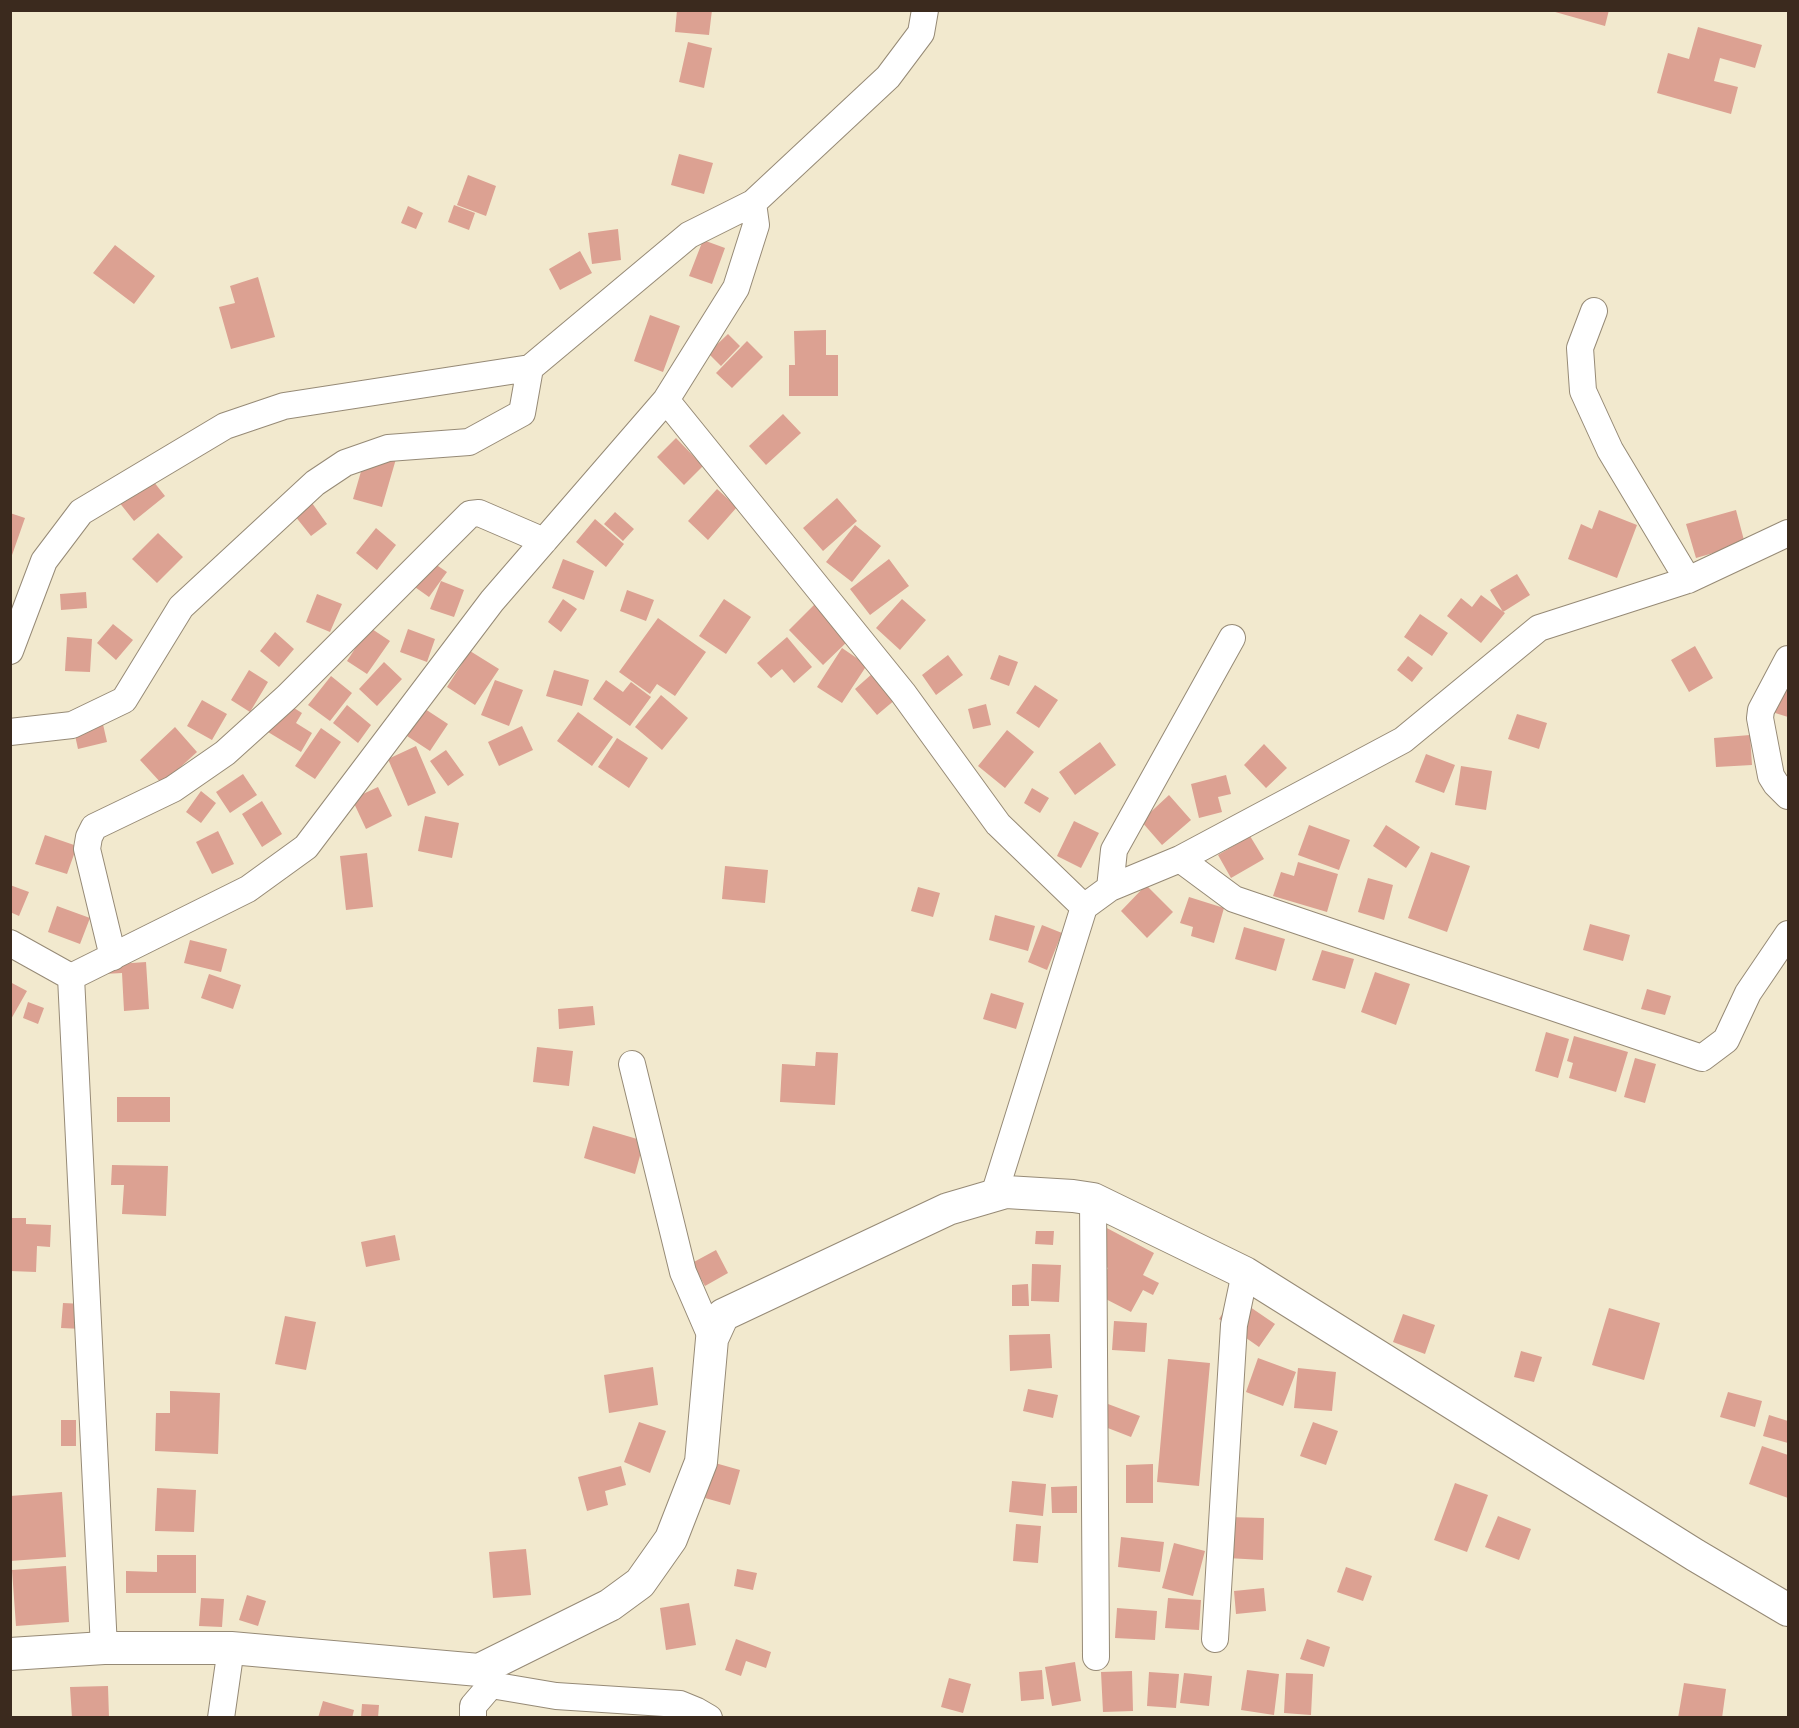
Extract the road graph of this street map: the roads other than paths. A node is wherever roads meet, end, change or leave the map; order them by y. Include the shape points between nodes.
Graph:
1 (925, 10) edge
2 (753, 203) junction
3 (1594, 310) dead end
4 (530, 368) junction
5 (666, 400) junction
6 (1788, 533) edge
7 (544, 541) junction
8 (1688, 580) junction
9 (1232, 638) dead end
10 (10, 651) edge
11 (1788, 659) edge
12 (10, 732) edge
13 (1780, 775) edge
14 (1788, 796) edge
15 (1180, 859) junction
16 (1110, 888) junction
17 (1084, 907) junction
18 (1788, 934) edge
19 (10, 943) edge
20 (113, 957) junction
21 (71, 977) junction
22 (632, 1064) dead end
23 (994, 1195) junction
24 (1093, 1200) junction
25 (1245, 1273) junction
26 (712, 1339) junction
27 (1788, 1610) edge
28 (1215, 1639) dead end
29 (104, 1648) junction
30 (231, 1648) junction
31 (10, 1654) edge
32 (1096, 1657) dead end
33 (485, 1677) junction
34 (220, 1718) edge
35 (473, 1718) edge
36 (709, 1718) edge

1 - 2 street via 921,33 888,77
2 - 4 street via 689,235
2 - 5 street via 756,225 736,288
3 - 8 street via 1580,348 1583,391 1610,450
4 - 10 street via 284,405 225,426 81,512 44,561
4 - 12 street via 522,413 469,442 387,448 345,463 315,483 181,607 124,700 72,725
5 - 7 street
5 - 17 street via 903,693 998,824
6 - 8 street
7 - 20 street via 492,601 306,847 248,889
7 - 20 street via 479,513 470,514 287,697 225,753 173,789 94,827 87,849
8 - 15 street via 1539,628 1403,740
9 - 16 street via 1114,850
11 - 13 street via 1760,718
13 - 14 street via 1776,784
15 - 16 street
15 - 18 street via 1234,899 1702,1058 1726,1040 1748,993
16 - 17 street
17 - 23 street
19 - 21 street
20 - 21 street
21 - 29 street
22 - 26 street via 683,1272
23 - 24 street via 1006,1192
23 - 26 street via 948,1209 723,1315
24 - 25 street
24 - 32 street
25 - 27 street
25 - 28 street via 1234,1325
26 - 33 street via 701,1462 671,1539 640,1584
29 - 30 street
29 - 31 street
30 - 33 street
30 - 34 street
33 - 35 street via 473,1706
33 - 36 street via 556,1696 680,1704

